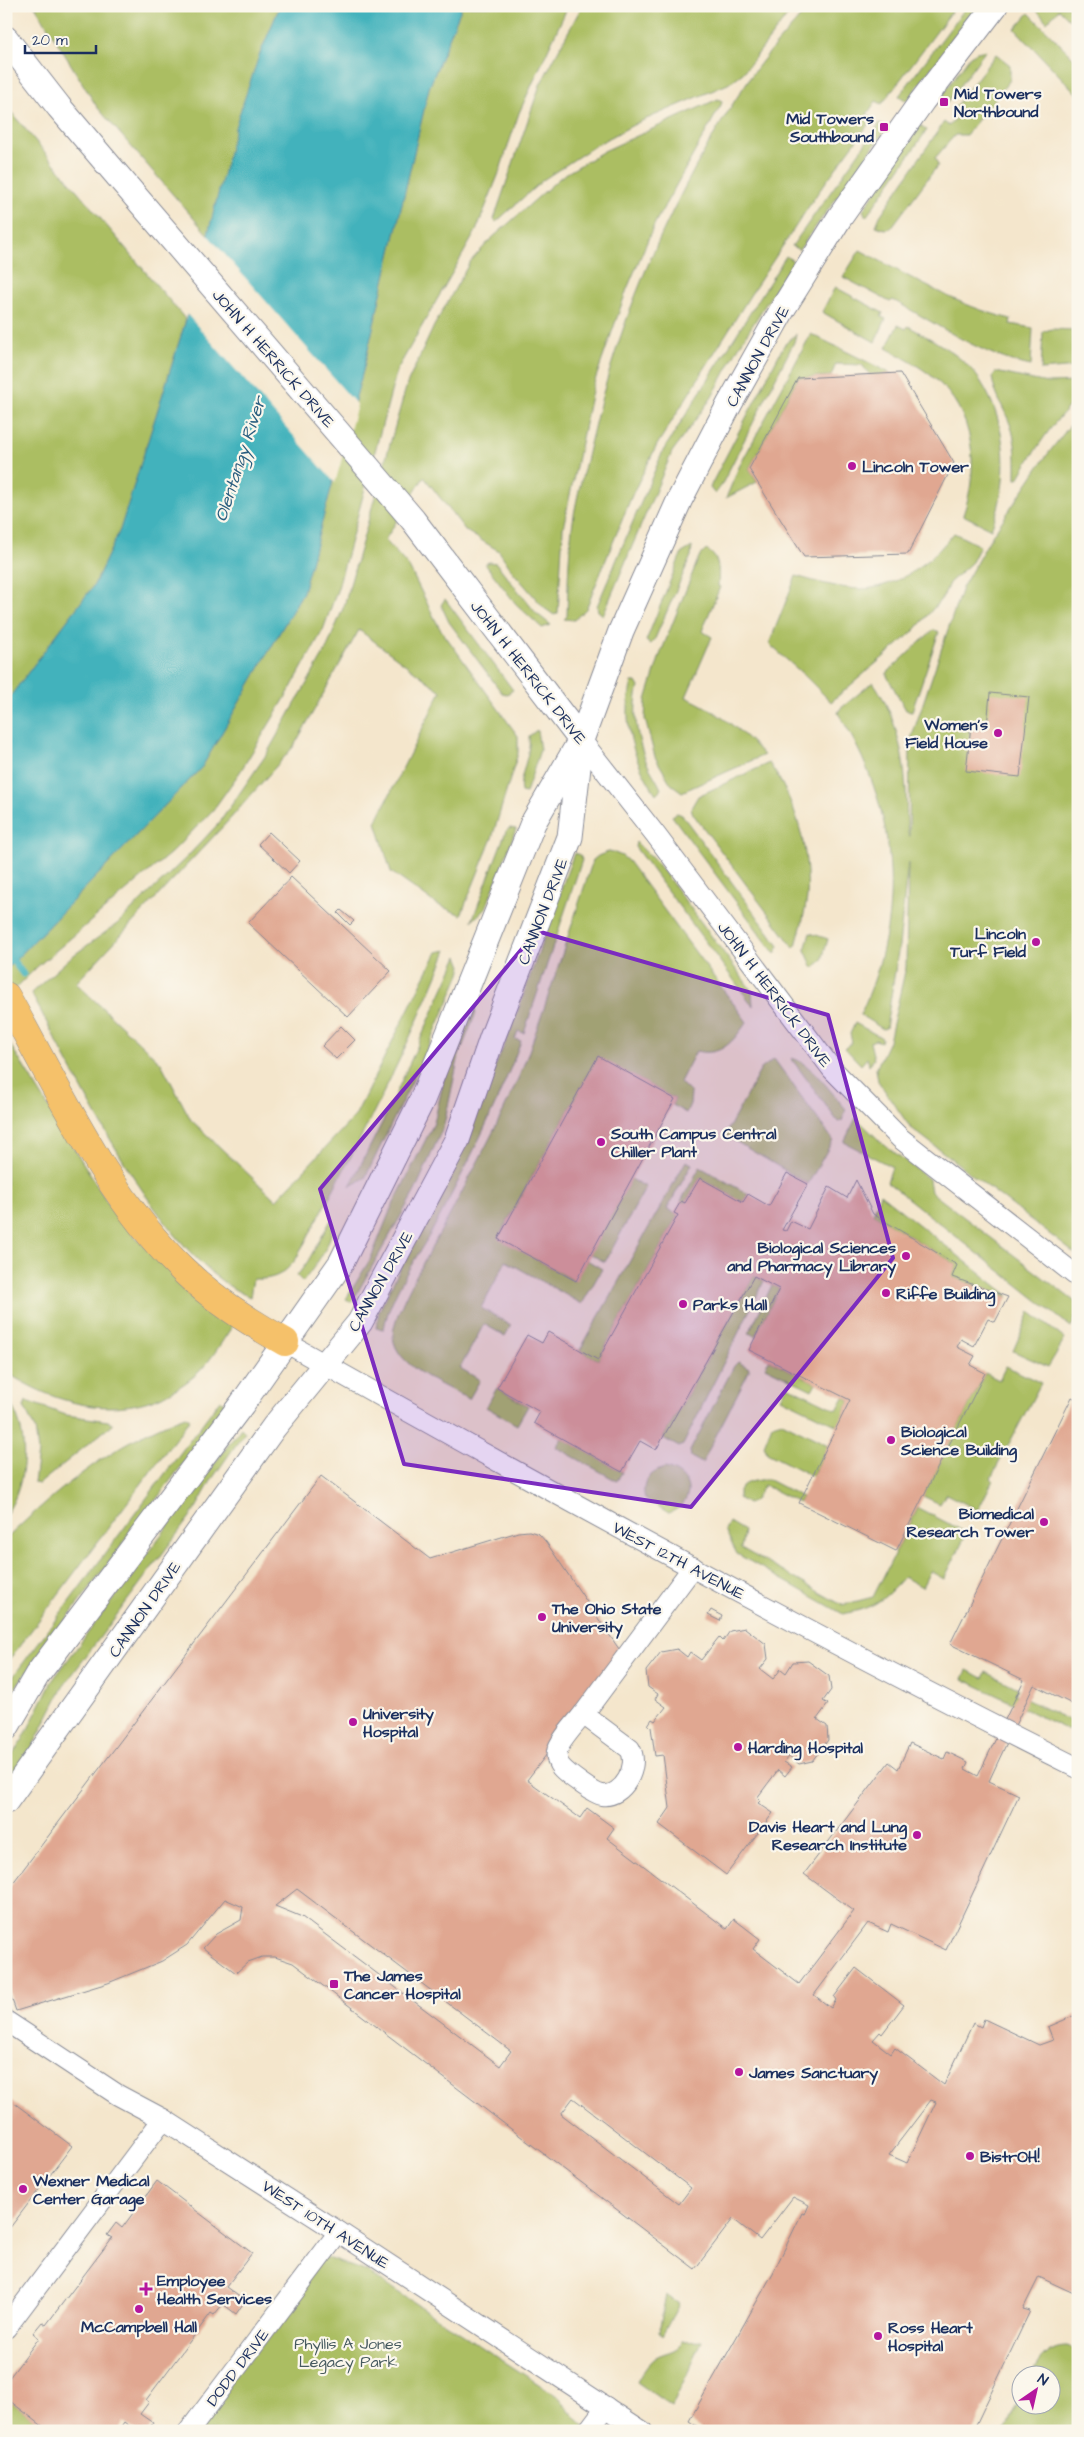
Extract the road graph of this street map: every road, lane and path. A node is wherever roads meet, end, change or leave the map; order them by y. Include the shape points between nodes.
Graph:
1 (995, 6) edge
2 (6, 39) edge
3 (581, 740) junction
4 (6, 996) edge
5 (1078, 1277) edge
6 (285, 1342) junction
7 (325, 1365) junction
8 (693, 1567) junction
9 (583, 1714) dead end
10 (6, 1728) edge
11 (1078, 1768) edge
12 (6, 1801) edge
13 (6, 2021) edge
14 (163, 2119) junction
15 (339, 2232) junction
16 (6, 2328) edge
17 (606, 2406) junction
18 (188, 2431) edge
19 (588, 2431) edge
20 (642, 2431) edge

1 - 3 street, CANNON DRIVE via 922,101 840,217 771,329 680,500 621,631
2 - 3 street, JOHN H HERRICK DRIVE via 59,107 413,520
3 - 5 street, JOHN H HERRICK DRIVE via 832,1069 900,1138
3 - 6 street, CANNON DRIVE via 533,823 422,1100 340,1263
3 - 7 street, CANNON DRIVE via 570,837 492,1038 457,1140 360,1322
4 - 6 highway via 97,1159 152,1237 206,1290 253,1324
6 - 7 street, WEST 12TH AVENUE
6 - 10 street, CANNON DRIVE via 242,1404 37,1675
7 - 8 street, WEST 12TH AVENUE via 448,1436
7 - 12 street, CANNON DRIVE via 269,1433
8 - 9 street
8 - 11 street, WEST 12TH AVENUE
13 - 14 street, WEST 10TH AVENUE via 118,2095
14 - 15 street, WEST 10TH AVENUE
14 - 16 street
15 - 17 street, WEST 10TH AVENUE
15 - 18 street, DODD DRIVE
17 - 19 street
17 - 20 street, WEST 10TH AVENUE

